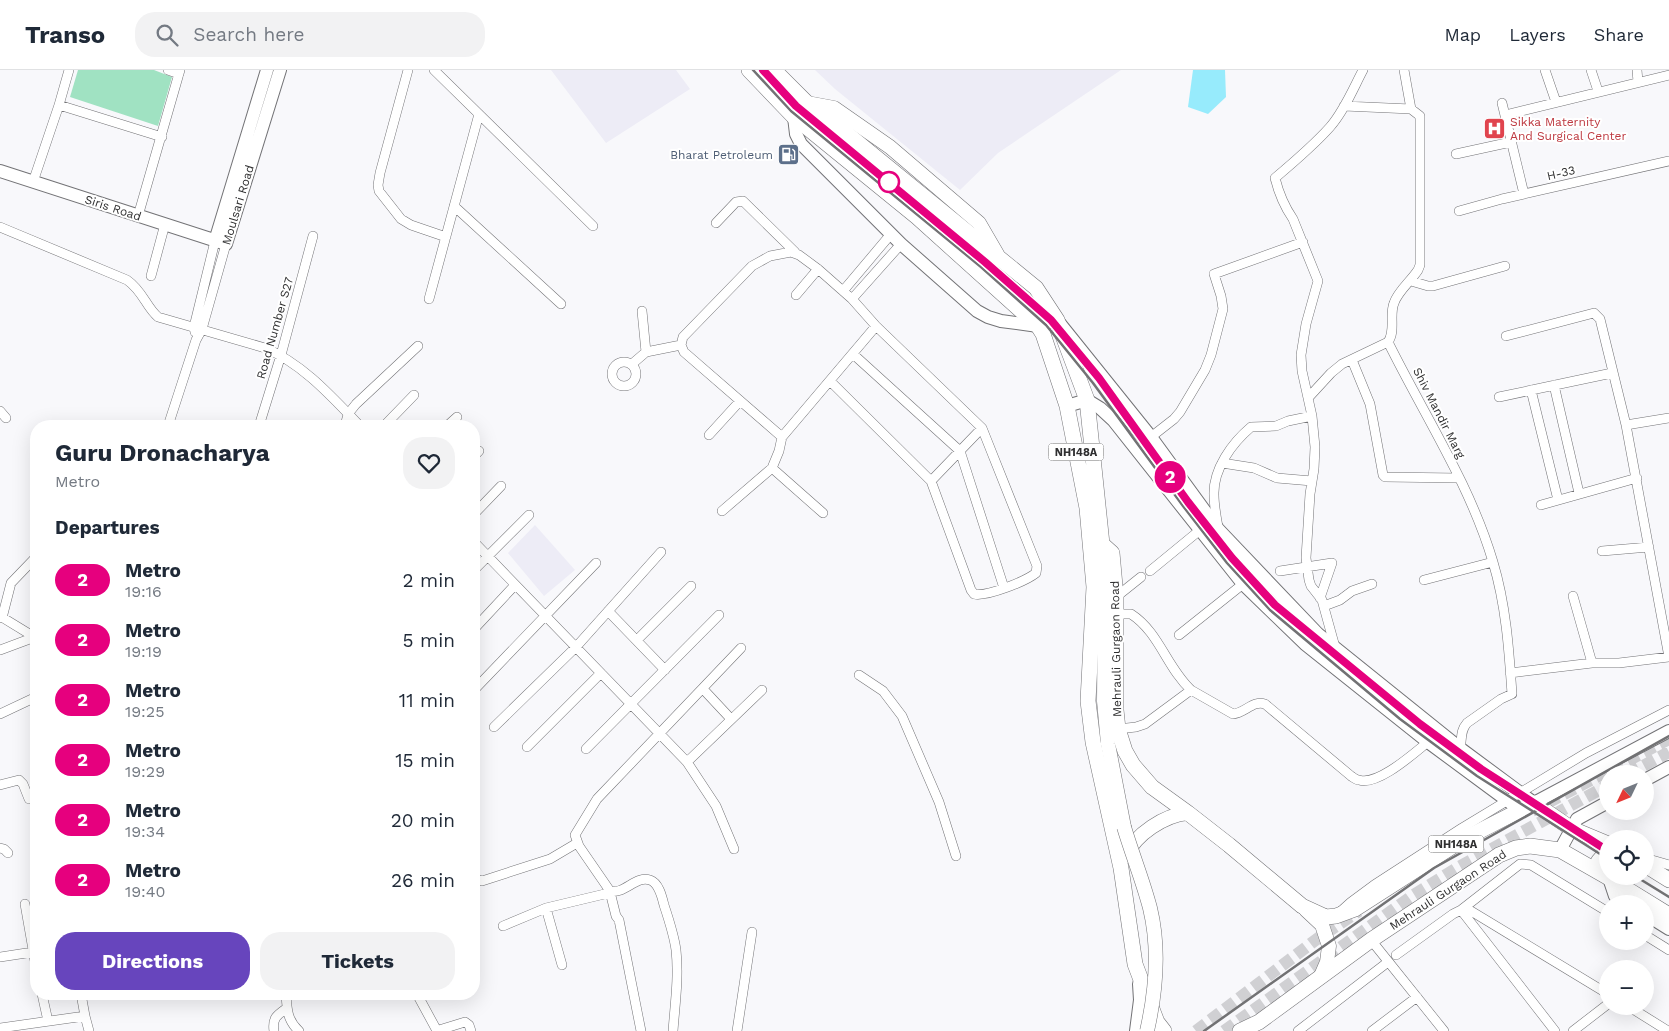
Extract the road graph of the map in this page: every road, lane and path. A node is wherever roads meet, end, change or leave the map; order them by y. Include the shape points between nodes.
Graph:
1 (69, 70) edge
2 (168, 70) edge
3 (267, 70) edge
4 (280, 70) edge
5 (408, 70) edge
6 (434, 70) edge
7 (750, 70) edge
8 (774, 70) edge
9 (1364, 70) edge
10 (1404, 70) edge
11 (1544, 70) edge
12 (1591, 70) edge
13 (1637, 70) edge
14 (179, 72) edge
15 (1669, 75) edge
16 (1638, 82) junction
17 (1598, 91) junction
18 (1556, 102) junction
19 (1502, 103) dead end
20 (59, 105) junction
21 (1344, 106) junction
22 (1412, 109) junction
23 (479, 114) junction
24 (1505, 115) junction
25 (794, 117) junction
26 (255, 129) junction
27 (162, 137) junction
28 (1511, 142) junction
29 (1456, 154) dead end
30 (1669, 161) edge
31 (0, 171) edge
32 (34, 182) junction
33 (1524, 194) junction
34 (454, 206) junction
35 (1459, 211) dead end
36 (138, 216) junction
37 (716, 223) dead end
38 (165, 224) junction
39 (593, 226) dead end
40 (0, 227) edge
41 (891, 234) junction
42 (313, 236) dead end
43 (446, 237) junction
44 (1303, 242) junction
45 (220, 243) junction
46 (901, 244) junction
47 (794, 252) junction
48 (1505, 266) dead end
49 (818, 269) junction
50 (151, 276) dead end
51 (1411, 281) junction
52 (843, 291) junction
53 (796, 295) dead end
54 (428, 299) dead end
55 (852, 299) junction
56 (562, 304) dead end
57 (642, 311) dead end
58 (1057, 320) junction
59 (876, 326) junction
60 (1038, 326) junction
61 (198, 328) junction
62 (1506, 336) dead end
63 (1388, 342) junction
64 (681, 345) junction
65 (418, 346) dead end
66 (646, 352) junction
67 (853, 354) junction
68 (281, 355) junction
69 (1352, 360) junction
70 (632, 364) dead end
71 (1612, 373) junction
72 (830, 381) junction
73 (1554, 385) junction
74 (1114, 390) junction
75 (1530, 390) junction
76 (414, 395) dead end
77 (1499, 397) dead end
78 (1308, 398) junction
79 (1086, 400) junction
80 (740, 401) junction
81 (1067, 406) junction
82 (1101, 409) junction
83 (348, 414) junction
84 (1312, 416) junction
85 (457, 417) dead end
86 (1669, 418) edge
87 (170, 420) edge
88 (261, 420) edge
89 (346, 420) edge
90 (354, 420) edge
91 (390, 420) edge
92 (454, 420) edge
93 (1626, 426) junction
94 (982, 428) junction
95 (709, 435) dead end
96 (782, 437) junction
97 (1151, 437) junction
98 (960, 451) junction
99 (1222, 463) junction
100 (772, 468) junction
101 (1458, 478) junction
102 (1637, 478) junction
103 (1312, 480) junction
104 (931, 481) junction
105 (501, 486) dead end
106 (1578, 493) junction
107 (1558, 500) junction
108 (1541, 505) dead end
109 (480, 508) edge
110 (722, 511) dead end
111 (823, 513) dead end
112 (528, 515) dead end
113 (1200, 530) junction
114 (1219, 531) junction
115 (1210, 543) junction
116 (1102, 544) junction
117 (1649, 547) junction
118 (480, 548) edge
119 (1602, 551) dead end
120 (661, 552) dead end
121 (487, 556) junction
122 (596, 562) dead end
123 (1493, 562) junction
124 (30, 563) edge
125 (480, 564) edge
126 (1308, 568) junction
127 (1150, 571) dead end
128 (1280, 571) dead end
129 (1141, 577) dead end
130 (1424, 580) dead end
131 (1243, 584) junction
132 (1372, 584) dead end
133 (515, 585) junction
134 (691, 586) dead end
135 (1004, 588) junction
136 (1573, 596) dead end
137 (1116, 597) junction
138 (1322, 602) junction
139 (608, 611) junction
140 (1116, 614) junction
141 (719, 615) dead end
142 (546, 616) junction
143 (1, 617) edge
144 (480, 623) edge
145 (30, 634) edge
146 (1179, 635) dead end
147 (30, 639) edge
148 (637, 640) junction
149 (576, 647) junction
150 (741, 648) dead end
151 (1336, 648) junction
152 (0, 650) edge
153 (1669, 657) edge
154 (1592, 663) junction
155 (665, 670) junction
156 (601, 672) junction
157 (1510, 673) junction
158 (859, 675) dead end
159 (480, 684) edge
160 (702, 689) junction
161 (762, 690) dead end
162 (1191, 690) junction
163 (30, 700) edge
164 (630, 703) junction
165 (1669, 710) edge
166 (0, 714) edge
167 (732, 719) junction
168 (494, 727) dead end
169 (1118, 729) junction
170 (1669, 731) edge
171 (660, 733) junction
172 (1428, 742) junction
173 (527, 747) dead end
174 (586, 749) dead end
175 (1460, 749) junction
176 (1454, 760) junction
177 (687, 762) junction
178 (1669, 767) edge
179 (1654, 775) edge
180 (0, 785) edge
181 (1520, 793) junction
182 (29, 799) dead end
183 (1508, 800) junction
184 (1534, 803) junction
185 (1599, 807) edge
186 (1520, 810) junction
187 (1188, 813) junction
188 (1572, 829) junction
189 (1599, 840) edge
190 (577, 843) junction
191 (734, 849) dead end
192 (1560, 850) junction
193 (956, 856) dead end
194 (1654, 861) edge
195 (1669, 865) edge
196 (1121, 868) junction
197 (1654, 871) edge
198 (1599, 872) edge
199 (480, 880) edge
200 (1669, 880) edge
201 (1620, 885) edge
202 (612, 892) junction
203 (25, 904) dead end
204 (1302, 906) junction
205 (1599, 907) edge
206 (546, 908) junction
207 (1461, 910) junction
208 (1669, 915) edge
209 (1336, 916) junction
210 (30, 917) edge
211 (1654, 920) edge
212 (503, 926) dead end
213 (1669, 929) edge
214 (752, 932) dead end
215 (1371, 940) junction
216 (1654, 941) edge
217 (1669, 950) edge
218 (30, 952) edge
219 (1396, 955) dead end
220 (0, 957) edge
221 (1388, 962) junction
222 (562, 964) dead end
223 (1135, 964) junction
224 (1321, 976) junction
225 (1599, 988) edge
226 (1417, 997) junction
227 (43, 1000) edge
228 (82, 1000) edge
229 (286, 1000) edge
230 (419, 1000) edge
231 (287, 1008) junction
232 (1599, 1011) edge
233 (1642, 1015) edge
234 (85, 1016) junction
235 (48, 1021) junction
236 (1255, 1027) edge
237 (0, 1028) edge
238 (430, 1029) edge
239 (89, 1031) edge
240 (274, 1031) edge
241 (298, 1031) edge
242 (471, 1031) edge
243 (642, 1031) edge
244 (673, 1031) edge
245 (737, 1031) edge
246 (1136, 1031) edge
247 (1147, 1031) edge
248 (1164, 1031) edge
249 (1240, 1031) edge
250 (1298, 1031) edge
251 (1372, 1031) edge
252 (1444, 1031) edge
253 (1555, 1031) edge
254 (1573, 1031) edge
255 (1668, 1031) edge

1 - 20 street
2 - 14 street
3 - 26 street, Moulsari Road
4 - 26 street, Moulsari Road
5 - 43 street via 378,188 405,222
6 - 23 street
7 - 25 highway, Mehrauli Gurgaon Road / NH148A
8 - 58 highway, Mehrauli Gurgaon Road / NH148A via 807,103 1036,288
9 - 21 street
10 - 22 street
11 - 18 street
12 - 17 street
13 - 16 street
14 - 27 street
15 - 16 street
16 - 17 street
17 - 18 street
18 - 24 street
19 - 24 street
20 - 27 street
20 - 32 street
21 - 22 street
21 - 44 street via 1330,127 1275,178 1279,195
22 - 51 street via 1420,116 1421,251 1418,270
23 - 34 street
23 - 39 street
24 - 28 street
25 - 41 street via 801,144
25 - 60 highway, Mehrauli Gurgaon Road / NH148A via 916,217
26 - 45 street, Moulsari Road
27 - 36 street
28 - 29 street
28 - 33 street
30 - 33 street, H-33
31 - 32 street, Siris Road
32 - 36 street, Siris Road
33 - 35 street, H-33
34 - 43 street
34 - 56 street
36 - 38 street, Siris Road
37 - 47 street via 736,202 743,201
38 - 45 street, Siris Road
38 - 50 street
40 - 61 street via 127,280 156,315
41 - 46 street
41 - 52 street
42 - 68 street, Road Number S27
43 - 54 street
44 - 78 street via 1318,281 1302,345 1301,365
44 - 97 street via 1214,274 1223,309 1211,355 1180,412
45 - 61 street, Moulsari Road
46 - 55 street
46 - 60 street via 977,311 1001,321
47 - 49 street
47 - 64 street via 764,258 752,266 683,337
48 - 51 street via 1428,286
49 - 52 street
49 - 53 street
51 - 63 street via 1394,302 1392,336
52 - 55 street
55 - 59 street
57 - 66 street
58 - 60 street
58 - 74 street
58 - 79 highway, Mehrauli Gurgaon Road / NH148A
59 - 67 street
59 - 94 street
60 - 81 highway, Mehrauli Gurgaon Road / NH148A
61 - 68 street
61 - 87 street, Moulsari Road
62 - 71 street via 1594,313 1600,319
63 - 69 street
63 - 101 street, Shiv Mandir Marg
64 - 66 street
64 - 80 street via 684,352
65 - 83 street
66 - 70 street
67 - 72 street
67 - 98 street
68 - 83 street
68 - 88 street, Road Number S27
69 - 78 street via 1335,369
69 - 101 street via 1370,404 1383,475
71 - 73 street
71 - 93 street
72 - 96 street
72 - 104 street
73 - 75 street
73 - 106 street
74 - 82 street
74 - 97 street
75 - 77 street
75 - 107 street
76 - 91 street
78 - 84 street
79 - 81 street
79 - 82 street
79 - 116 highway, Mehrauli Gurgaon Road / NH148A
80 - 95 street
80 - 96 street
81 - 196 highway, Mehrauli Gurgaon Road / NH148A via 1087,508 1094,587 1088,701 1093,742
82 - 113 street
83 - 89 street
83 - 90 street
84 - 99 street via 1276,426 1251,426
84 - 103 street via 1315,460
85 - 92 street
86 - 93 street
93 - 102 street
94 - 98 street
94 - 135 street via 1038,566 1034,575
96 - 100 street
97 - 114 street
98 - 104 street
98 - 135 street
99 - 103 street via 1254,468 1277,478
99 - 114 street via 1213,493
100 - 110 street
100 - 111 street
101 - 123 street, Shiv Mandir Marg via 1472,502
102 - 106 street
102 - 117 street
103 - 126 street
104 - 135 street via 971,590 978,595
105 - 109 street
106 - 107 street
107 - 108 street
112 - 121 street
113 - 115 street
113 - 127 street
114 - 115 street
114 - 151 street via 1318,634
115 - 131 street
116 - 137 highway, Mehrauli Gurgaon Road / NH148A via 1112,553
116 - 247 main road, bridge via 1104,701 1108,744 1124,827 1150,909 1155,942 1156,980
117 - 119 street
117 - 153 street
118 - 121 street
120 - 139 street
121 - 125 street
121 - 133 street
122 - 142 street
123 - 130 street
123 - 157 street, Shiv Mandir Marg via 1503,605
124 - 143 street via 11,583
126 - 128 street
126 - 138 street via 1311,586
126 - 138 street via 1332,563
129 - 137 street
131 - 146 street
131 - 172 street via 1305,644
132 - 138 street via 1352,590 1340,600
133 - 142 street
133 - 144 street
134 - 148 street
136 - 154 street
137 - 140 highway, Mehrauli Gurgaon Road / NH148A
138 - 151 street
139 - 148 street
139 - 149 street
140 - 162 street via 1131,614 1141,622
140 - 169 highway, Mehrauli Gurgaon Road / NH148A
141 - 155 street
142 - 149 street
142 - 159 street
143 - 145 street
147 - 152 street
148 - 155 street
149 - 156 street
149 - 168 street
150 - 160 street
151 - 175 street
153 - 154 street
154 - 157 street
155 - 164 street
156 - 164 street
156 - 173 street
157 - 175 street, Shiv Mandir Marg via 1512,694 1467,723 1461,734
158 - 193 street via 883,691 902,716 939,802
160 - 167 street
160 - 171 street
161 - 167 street
162 - 169 street via 1145,724
162 - 172 street via 1233,714 1260,702 1265,704 1359,781 1376,778
163 - 166 street
164 - 171 street
164 - 174 street
165 - 181 street via 1586,753
167 - 177 street
169 - 187 highway, Mehrauli Gurgaon Road / NH148A via 1133,765 1152,787
170 - 184 street
171 - 177 street
171 - 190 street via 597,799 577,831
172 - 176 street
175 - 176 street
175 - 181 street
176 - 183 street
177 - 191 street via 716,806
178 - 179 street
180 - 182 street via 19,780
181 - 183 street
181 - 184 street
183 - 186 street
183 - 209 street via 1374,885
184 - 186 highway, NH148A
184 - 188 highway
185 - 188 street via 1577,819
186 - 209 highway, NH148A via 1464,839 1355,909
187 - 196 main road via 1167,817 1146,832 1129,848
187 - 204 highway, Mehrauli Gurgaon Road / NH148A
188 - 189 highway
188 - 192 street
190 - 199 street via 556,856
190 - 202 street
192 - 198 highway, Mehrauli Gurgaon Road / NH148A
192 - 215 highway, Mehrauli Gurgaon Road / NH148A via 1530,846 1499,855
194 - 195 street
196 - 223 highway, Mehrauli Gurgaon Road / NH148A
197 - 200 highway
201 - 208 highway, Mehrauli Gurgaon Road / NH148A
202 - 206 street
202 - 243 street
202 - 244 street via 647,879 655,883 660,893 676,949
203 - 210 street
204 - 209 highway, Mehrauli Gurgaon Road / NH148A via 1326,917
204 - 224 main road via 1322,925 1328,946 1328,962
205 - 207 street via 1531,865 1520,864
206 - 212 street
206 - 222 street
207 - 219 street
207 - 225 street via 1472,910
207 - 253 street
211 - 213 street
214 - 245 street
215 - 221 street
215 - 224 highway, Mehrauli Gurgaon Road / NH148A
216 - 217 street
218 - 220 street
221 - 226 street
221 - 250 street
223 - 246 street via 1140,1000
223 - 248 highway, Mehrauli Gurgaon Road / NH148A via 1157,1022
224 - 236 highway, Mehrauli Gurgaon Road / NH148A
226 - 251 street
226 - 252 street
227 - 235 street
228 - 234 street
229 - 231 street
230 - 238 street
231 - 240 street via 275,1016
231 - 241 street via 290,1022
232 - 254 street
233 - 255 street
234 - 235 street
234 - 239 street
235 - 237 street
236 - 249 highway, Mehrauli Gurgaon Road / NH148A
238 - 242 street via 439,1030 465,1022

